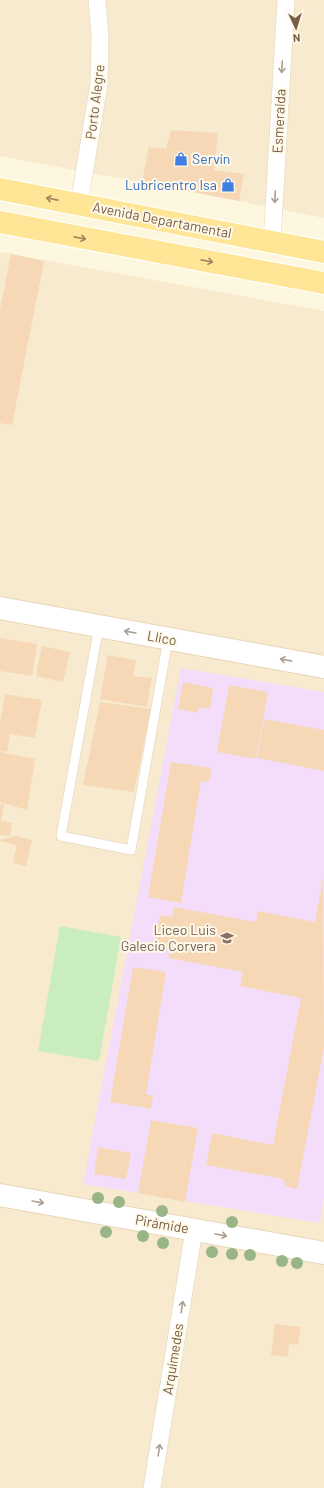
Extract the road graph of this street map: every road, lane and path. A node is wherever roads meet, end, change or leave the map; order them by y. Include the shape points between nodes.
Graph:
1 (97, 0) edge
2 (286, 0) edge
3 (0, 189) edge
4 (79, 204) junction
5 (0, 222) edge
6 (272, 242) junction
7 (324, 252) edge
8 (324, 283) edge
9 (0, 608) edge
10 (99, 626) junction
11 (168, 639) junction
12 (324, 667) edge
13 (0, 1195) edge
14 (194, 1230) junction
15 (324, 1253) edge
16 (152, 1488) edge

1 - 4 street, Porto Alegre via 100,84
2 -> 6 street, Esmeralda
4 -> 3 main road, Avenida Departamental
4 - 6 main road, Avenida Departamental
5 -> 8 main road
6 - 7 main road, Avenida Departamental
9 - 10 street, Llico
11 -> 10 street, Llico
10 - 11 lane via 61,836 131,850
12 -> 11 street, Llico
13 -> 14 street, Pirámide
14 -> 15 street, Pirámide
16 -> 14 street, Arquímedes

